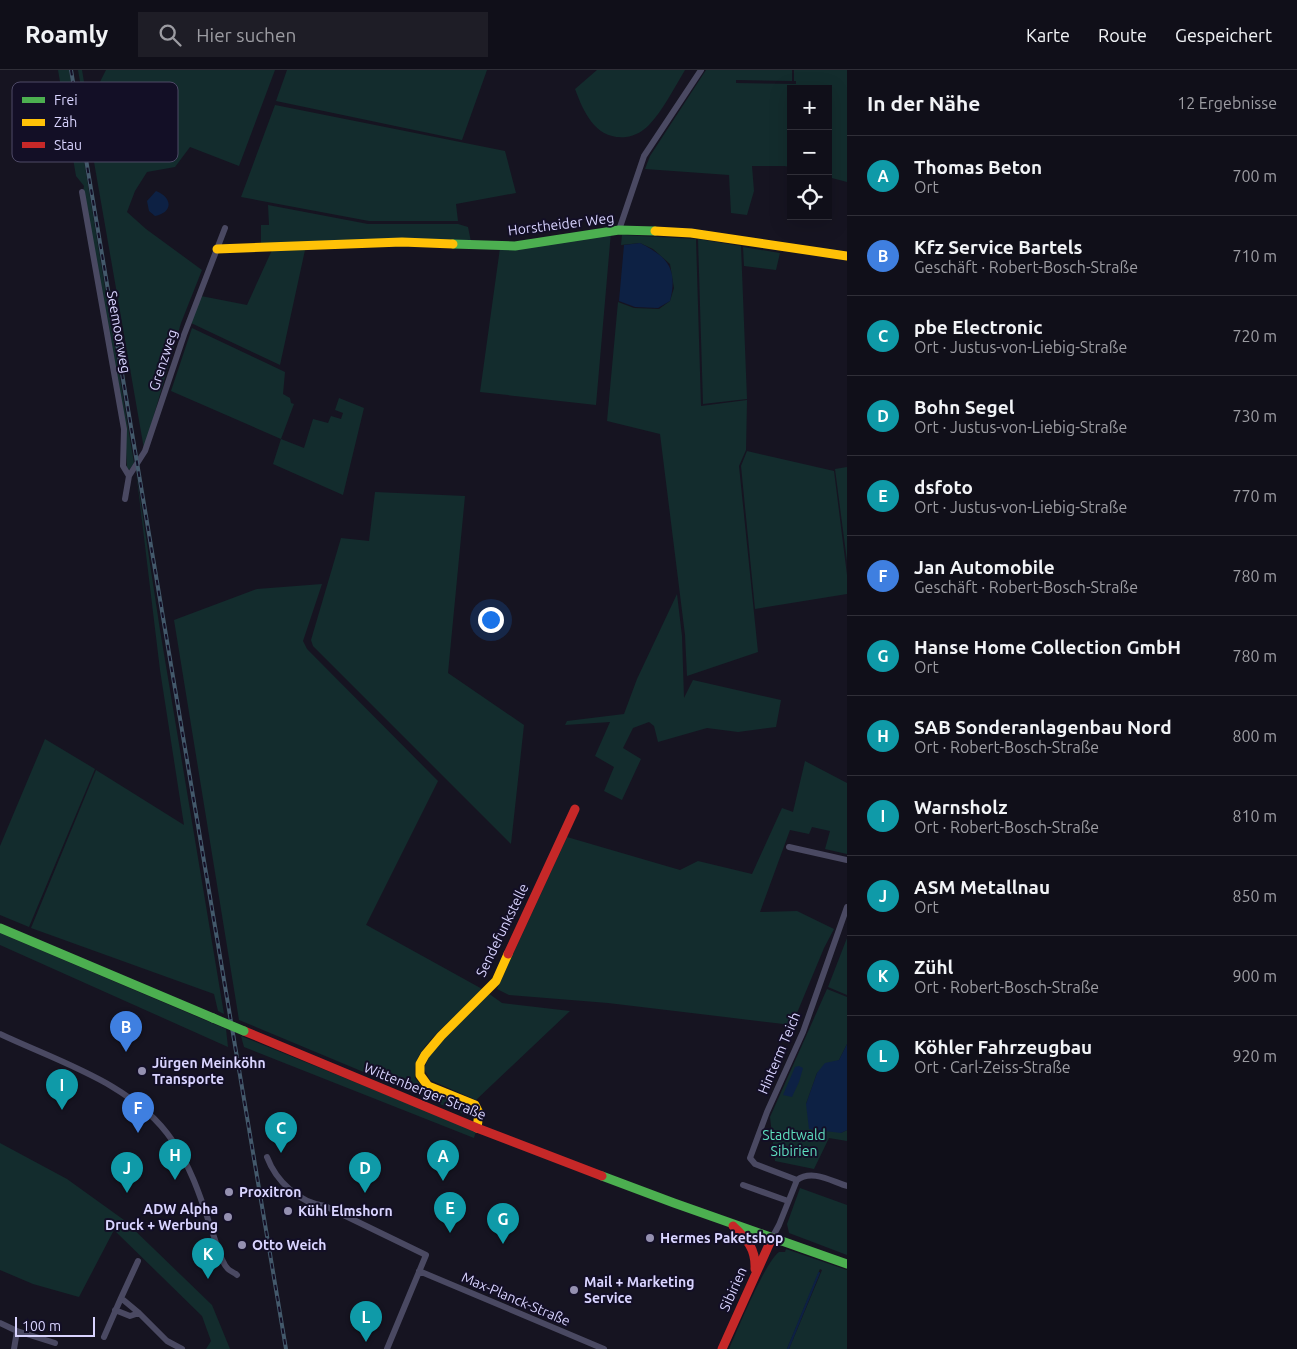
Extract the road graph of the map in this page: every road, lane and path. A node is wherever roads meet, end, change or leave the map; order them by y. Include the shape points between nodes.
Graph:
1 (701, 70) edge
2 (82, 192) dead end
3 (225, 228) dead end
4 (618, 230) junction
5 (217, 249) junction
6 (847, 256) edge
7 (129, 476) junction
8 (125, 499) dead end
9 (575, 809) dead end
10 (789, 847) dead end
11 (847, 860) edge
12 (847, 907) edge
13 (0, 928) edge
14 (0, 1034) edge
15 (477, 1128) junction
16 (267, 1157) dead end
17 (797, 1180) junction
18 (743, 1185) dead end
19 (847, 1186) edge
20 (788, 1201) junction
21 (729, 1222) junction
22 (772, 1238) junction
23 (138, 1261) dead end
24 (847, 1264) edge
25 (419, 1271) junction
26 (238, 1275) dead end
27 (754, 1277) junction
28 (121, 1298) junction
29 (115, 1310) junction
30 (140, 1313) junction
31 (0, 1324) edge
32 (17, 1331) junction
33 (104, 1337) dead end
34 (54, 1342) dead end
35 (14, 1349) edge
36 (182, 1349) edge
37 (387, 1349) edge
38 (604, 1349) edge
39 (722, 1349) edge

1 - 4 street via 644,156
2 - 7 street, Seemoorweg via 124,429 123,466
3 - 5 street, Grenzweg
4 - 5 street, Horstheider Weg via 515,246 402,242
4 - 6 street, Horstheider Weg via 691,233
5 - 7 street, Grenzweg via 184,335 146,451
7 - 8 street, Grenzweg
9 - 15 street, Sendefunkstelle via 496,982 441,1036 420,1064 420,1075 428,1086 475,1104 479,1113
10 - 11 street
12 - 17 street, Hinterm Teich via 803,1032 750,1158 755,1164
13 - 15 street, Wittenberger Straße, bridge
14 - 26 street via 108,1084 153,1117 182,1155 222,1257 228,1269
15 - 21 street, Wittenberger Straße
16 - 25 street via 278,1177 301,1197 426,1255
17 - 19 street via 810,1174
17 - 20 street, Sibirien
18 - 20 street
20 - 22 street, Sibirien
21 - 22 street, Wittenberger Straße
21 - 27 street via 752,1244
22 - 24 street, Wittenberger Straße
22 - 27 street, Sibirien
23 - 28 street
25 - 37 street
25 - 38 street, Max-Planck-Straße
27 - 39 street, Sibirien
28 - 29 street
28 - 30 street
29 - 30 street via 130,1316
29 - 33 street
30 - 36 street via 167,1341
31 - 32 street
32 - 34 street
32 - 35 street

